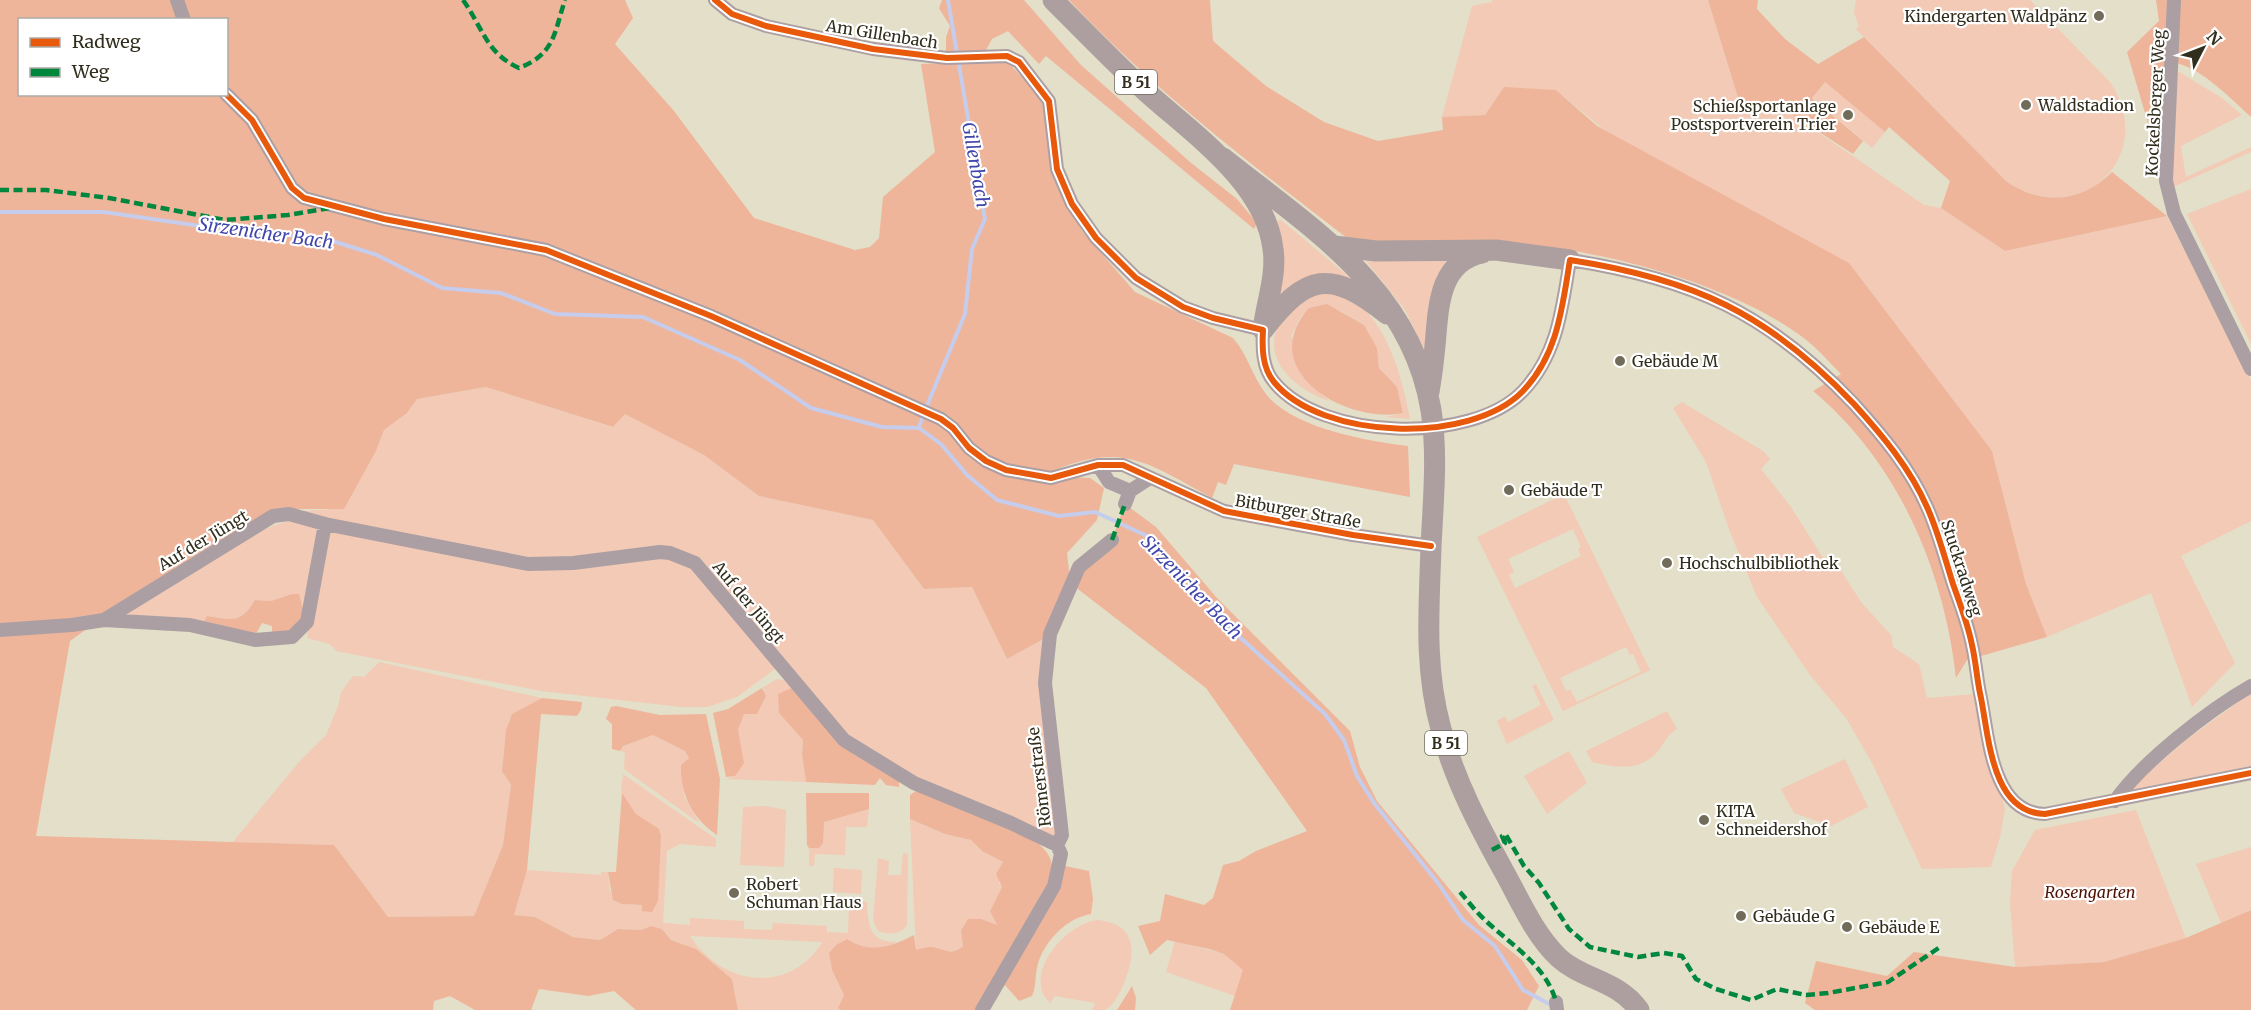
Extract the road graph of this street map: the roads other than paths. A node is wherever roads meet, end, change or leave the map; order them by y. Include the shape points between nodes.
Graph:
1 (177, 0) edge
2 (715, 0) edge
3 (1053, 0) edge
4 (2174, 0) edge
5 (183, 18) edge
6 (228, 96) edge
7 (1223, 158) junction
8 (1334, 246) junction
9 (1497, 250) junction
10 (1570, 260) junction
11 (1400, 325) junction
12 (1263, 330) junction
13 (2251, 369) edge
14 (1428, 396) junction
15 (1098, 465) junction
16 (1150, 478) junction
17 (325, 524) junction
18 (1112, 540) dead end
19 (1431, 546) junction
20 (104, 620) junction
21 (0, 630) edge
22 (2251, 686) edge
23 (2251, 773) edge
24 (2115, 801) junction
25 (1057, 845) junction
26 (982, 1010) edge
27 (1639, 1010) edge

1 - 5 street
2 - 12 street, Am Gillenbach via 732,14 766,26 873,49 947,58 1007,56 1019,62 1044,92 1051,109 1057,169 1072,204 1096,238 1136,278 1183,307
3 - 7 main road, B 51 via 1158,103
4 - 13 street, Kockelsberger Weg via 2166,181 2174,213
6 - 15 street, Bitburger Straße via 252,120 292,188 304,198 384,219 546,250 711,316 940,419 977,454 1006,470 1051,478
7 - 8 main road, B 51
7 - 12 main road via 1259,210 1273,248
8 - 9 main road via 1376,251
8 - 11 main road, B 51 via 1371,282
9 - 10 main road
9 - 14 main road via 1472,255 1456,267 1443,286
10 - 12 street via 1557,333 1545,363 1522,391 1503,406 1447,427 1393,427 1328,416 1287,395 1273,381 1264,361
10 - 24 street, Stuckradweg via 1654,276 1728,305 1772,329 1822,371 1878,430 1927,507 1972,644 2002,786 2014,802 2035,814
11 - 12 main road via 1369,300 1333,283 1315,284 1283,303
11 - 14 main road, B 51
14 - 19 main road, B 51 via 1434,438
15 - 16 street, Bitburger Straße via 1123,465
15 - 16 street via 1127,498
16 - 19 street, Bitburger Straße via 1224,511
17 - 20 street, Auf der Jüngt via 289,514 273,516
17 - 20 street, Auf der Jüngt via 307,622 292,637 255,640 190,625
17 - 25 street, Auf der Jüngt via 528,564 573,563 660,552 695,563 843,740 914,783
18 - 25 street, Römerstraße via 1079,567 1050,634 1045,683 1062,835
19 - 27 main road, B 51 via 1428,656 1441,729 1468,804 1528,917 1552,951 1562,961 1616,988
20 - 21 street, Auf der Jüngt
22 - 24 street via 2185,733 2126,786
23 - 24 street, Stuckradweg
25 - 26 street, Römerstraße via 1061,854 1054,886

